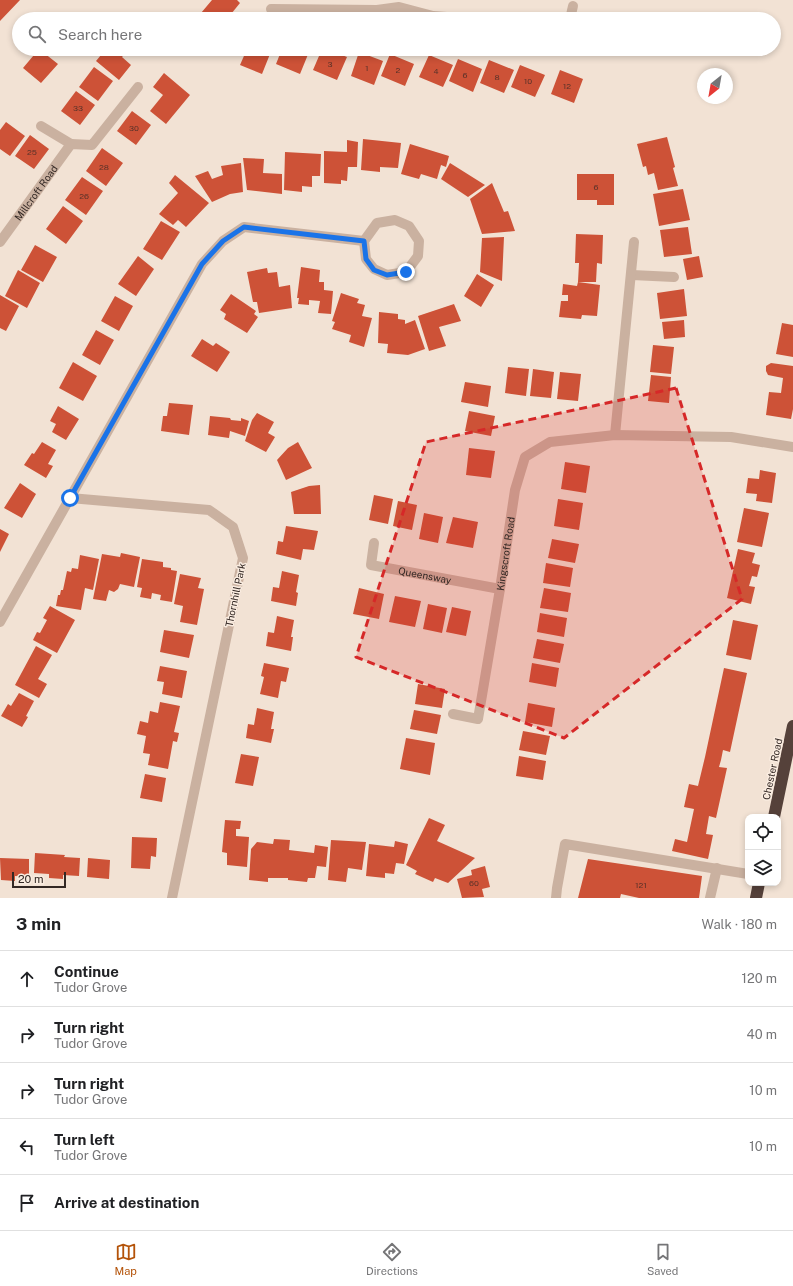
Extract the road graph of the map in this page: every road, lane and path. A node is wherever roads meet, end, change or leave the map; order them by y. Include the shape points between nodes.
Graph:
1 (401, 3) edge
2 (299, 4) edge
3 (573, 6) dead end
4 (271, 9) dead end
5 (423, 12) edge
6 (572, 12) edge
7 (138, 87) dead end
8 (41, 126) dead end
9 (71, 144) junction
10 (364, 241) junction
11 (0, 242) edge
12 (634, 242) dead end
13 (632, 275) junction
14 (674, 277) dead end
15 (615, 435) junction
16 (793, 448) edge
17 (70, 498) junction
18 (374, 543) dead end
19 (500, 589) junction
20 (0, 622) edge
21 (453, 714) dead end
22 (793, 726) edge
23 (775, 814) edge
24 (717, 868) junction
25 (745, 873) edge
26 (759, 886) edge
27 (172, 898) edge
28 (556, 898) edge
29 (710, 898) edge
30 (756, 898) edge

1 - 2 street via 377,10
1 - 5 street
2 - 4 street
3 - 6 street
7 - 9 street via 92,145
8 - 9 street
9 - 11 street, Millcroft Road
10 - 10 street via 376,224 395,220 409,226 419,241 418,256 406,272 387,275 374,270 366,259
10 - 17 street via 244,227 223,241 202,264
12 - 13 street
13 - 14 street
13 - 15 street
15 - 16 street, Kingscroft Road via 731,436
15 - 19 street, Kingscroft Road via 550,442 525,457 515,490
17 - 20 street
17 - 27 street, Thornhill Park via 209,510 233,527 243,558
18 - 19 street, Queensway via 371,566
19 - 21 street, Kingscroft Road via 478,719
22 - 23 highway, Chester Road
24 - 25 street
24 - 28 street via 565,844
24 - 29 street
26 - 30 highway

